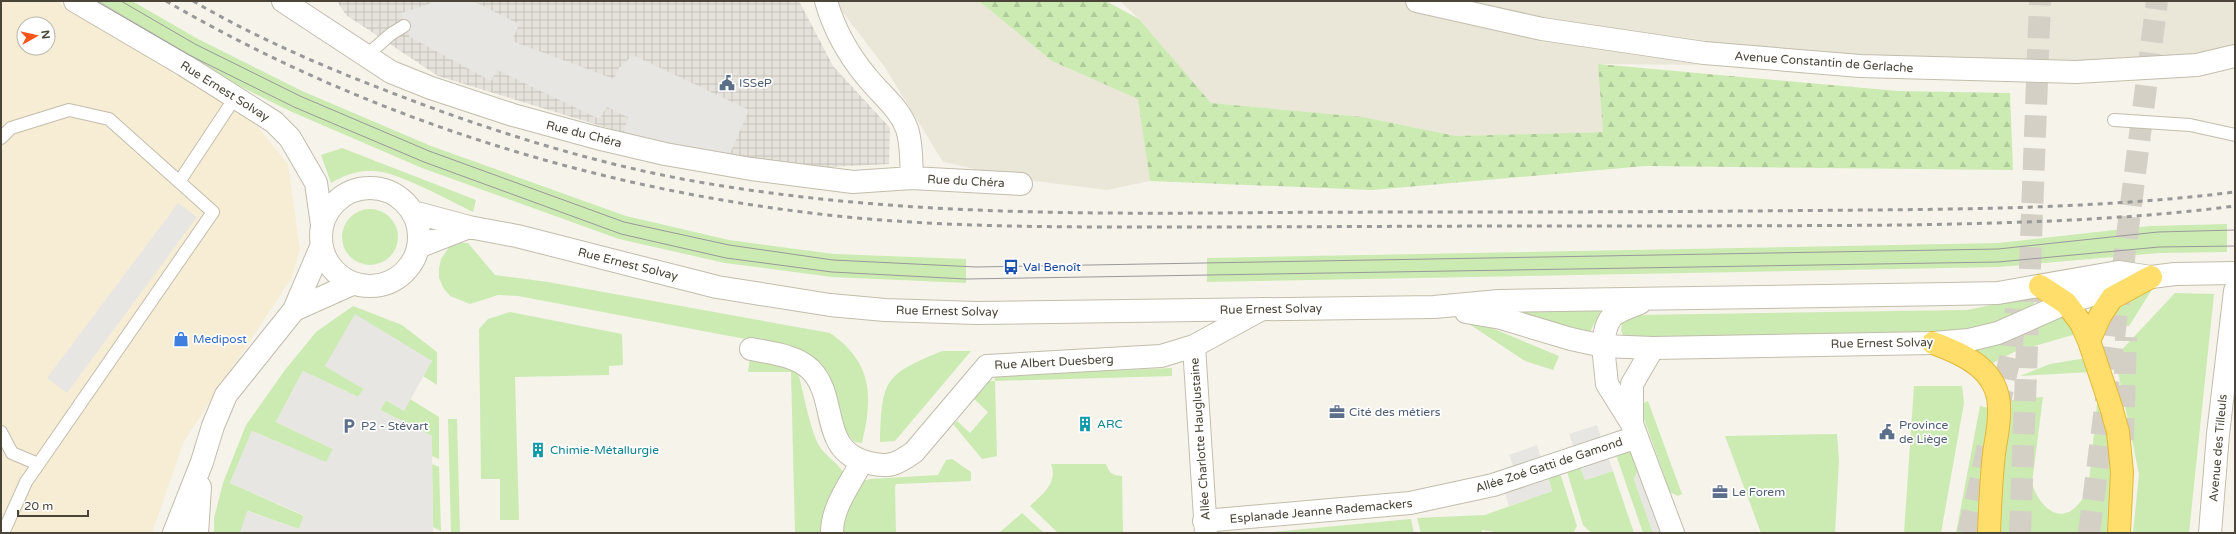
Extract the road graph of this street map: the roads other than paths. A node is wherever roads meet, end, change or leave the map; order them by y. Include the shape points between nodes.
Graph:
1 (75, 1) edge
2 (283, 1) edge
3 (826, 1) edge
4 (1417, 1) edge
5 (404, 26) dead end
6 (367, 55) junction
7 (2235, 56) edge
8 (236, 96) junction
9 (2114, 120) dead end
10 (2235, 136) edge
11 (1, 138) edge
12 (912, 178) junction
13 (179, 182) junction
14 (1021, 184) dead end
15 (413, 212) junction
16 (322, 226) junction
17 (469, 227) junction
18 (321, 247) junction
19 (418, 247) junction
20 (2235, 273) edge
21 (2151, 277) junction
22 (352, 284) junction
23 (2040, 286) junction
24 (2235, 291) edge
25 (2234, 297) edge
26 (1653, 298) junction
27 (2066, 303) junction
28 (1434, 307) junction
29 (294, 310) junction
30 (1262, 310) junction
31 (2089, 341) junction
32 (1933, 343) junction
33 (1194, 346) junction
34 (1603, 346) junction
35 (1653, 348) junction
36 (751, 349) dead end
37 (1634, 430) junction
38 (1, 432) edge
39 (862, 461) junction
40 (202, 462) junction
41 (38, 464) junction
42 (1438, 498) joint
43 (1205, 527) edge
44 (3, 533) edge
45 (174, 533) edge
46 (197, 533) edge
47 (832, 533) edge
48 (1673, 533) edge
49 (1989, 533) edge
50 (2119, 533) edge
51 (2210, 533) edge

1 - 8 street, Rue Ernest Solvay
2 - 6 street, Rue du Chéra
3 - 12 street, Rue du Chéra via 838,35 851,56 866,77 900,114 910,144
4 - 7 street, Avenue Constantin de Gerlache via 1542,29 1696,52 1860,66 2076,72 2197,65
5 - 6 lane
6 - 12 street, Rue du Chéra via 391,72 431,88 513,115 665,154 751,170 853,182
8 - 13 lane
8 - 16 street, Rue Ernest Solvay via 274,122 290,138 316,184
9 - 10 lane via 2190,125
11 - 13 lane via 11,128 69,110 109,119
12 - 14 street, Rue du Chéra
13 - 41 lane via 213,212
15 - 16 street via 391,192 374,187 363,188 351,191 332,204
15 - 17 street, Rue Ernest Solvay
15 - 19 street via 417,223
16 - 18 street
17 - 19 street
17 - 30 street, Rue Ernest Solvay via 524,238 717,287 830,305 955,313
18 - 22 street via 334,272
18 - 29 street
19 - 22 street via 407,268 399,276 377,285
20 - 21 street, Rue Ernest Solvay
21 - 23 street, Rue Ernest Solvay via 2118,272
21 - 27 street, Rue Ernest Solvay
21 - 31 highway via 2112,298 2100,316
22 - 29 street
23 - 26 street, Rue Ernest Solvay via 1956,294
23 - 27 highway
24 - 25 street, Avenue des Tilleuls
25 - 51 street, Avenue des Tilleuls via 2218,434
26 - 28 street, Rue Ernest Solvay via 1499,301
26 - 34 street, Rue Ernest Solvay via 1613,313 1606,324
27 - 31 highway via 2081,323
27 - 32 street, Rue Ernest Solvay via 1998,333 1970,340
28 - 30 street, Rue Ernest Solvay
28 - 34 street, Rue Ernest Solvay via 1501,318
29 - 40 street via 226,395
30 - 33 street, Rue Albert Duesberg
31 - 50 highway via 2118,432 2122,472
32 - 35 street, Rue Ernest Solvay
32 - 49 highway via 1962,354 1989,376 1995,386 1999,423 1994,454
33 - 39 street, Rue Albert Duesberg via 1161,356 987,366 914,452 899,462 884,467
33 - 43 street, Allée Charlotte Hauglustaine
34 - 35 street, Rue Ernest Solvay
34 - 37 street via 1607,384
35 - 37 street via 1632,384
36 - 39 street, Rue Albert Duesberg via 796,359 810,370 819,381 833,432 842,450
37 - 42 street, Allée Zoé Gatti de Gamond via 1493,485
37 - 48 street
38 - 41 lane via 12,453
39 - 47 street via 838,503 832,520
40 - 45 street
40 - 46 street
41 - 44 lane via 26,482
42 - 43 street, Esplanade Jeanne Rademackers

